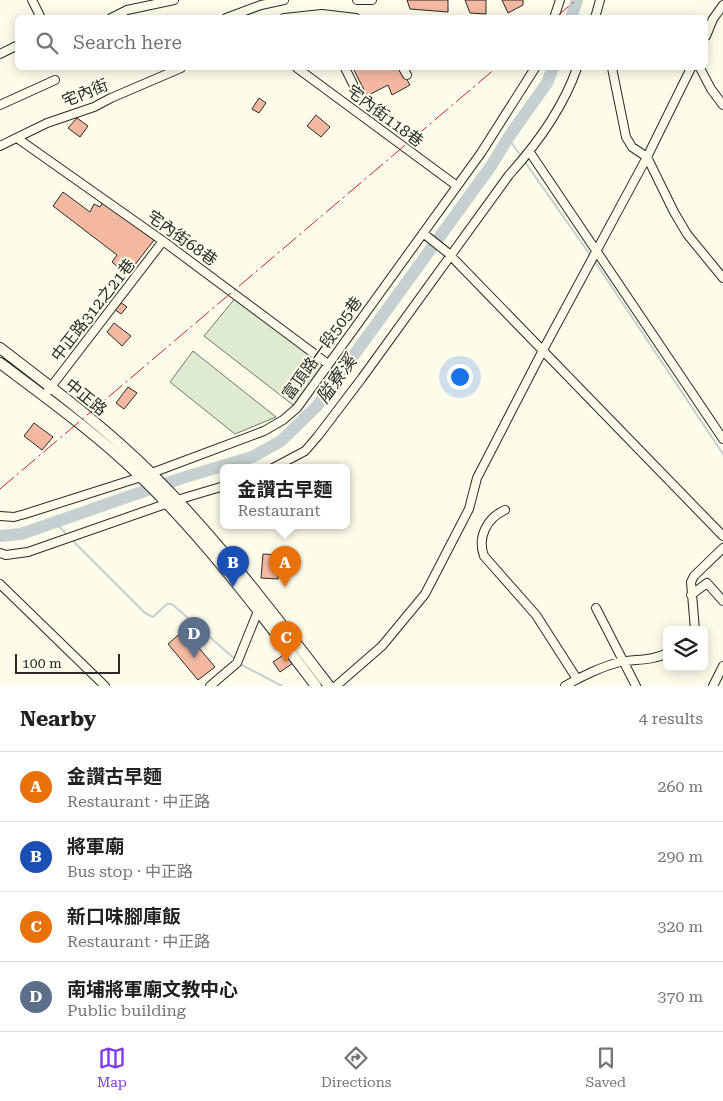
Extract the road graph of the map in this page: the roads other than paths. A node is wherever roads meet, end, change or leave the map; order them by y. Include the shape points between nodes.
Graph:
1 (32, 0) edge
2 (174, 0) edge
3 (284, 0) edge
4 (357, 0) edge
5 (372, 0) edge
6 (560, 0) edge
7 (600, 0) edge
8 (723, 5) edge
9 (40, 15) edge
10 (116, 15) edge
11 (232, 15) edge
12 (555, 15) edge
13 (596, 15) edge
14 (708, 31) edge
15 (15, 47) edge
16 (1, 51) edge
17 (176, 70) edge
18 (300, 70) edge
19 (346, 70) edge
20 (534, 70) edge
21 (576, 70) edge
22 (612, 70) edge
23 (690, 70) edge
24 (701, 70) edge
25 (55, 80) dead end
26 (353, 84) dead end
27 (0, 105) edge
28 (723, 105) edge
29 (16, 138) junction
30 (0, 146) edge
31 (526, 155) junction
32 (647, 157) junction
33 (457, 186) junction
34 (425, 234) junction
35 (163, 241) junction
36 (449, 254) junction
37 (595, 254) junction
38 (723, 278) edge
39 (0, 348) edge
40 (543, 350) junction
41 (0, 363) edge
42 (328, 364) junction
43 (51, 387) junction
44 (44, 396) junction
45 (723, 439) edge
46 (281, 464) edge
47 (146, 475) junction
48 (220, 487) edge
49 (172, 502) junction
50 (505, 510) dead end
51 (0, 516) edge
52 (723, 536) edge
53 (723, 548) edge
54 (0, 554) edge
55 (0, 584) edge
56 (691, 595) junction
57 (723, 601) edge
58 (262, 608) junction
59 (596, 608) dead end
60 (695, 626) edge
61 (663, 655) edge
62 (624, 662) junction
63 (723, 666) edge
64 (577, 679) junction
65 (105, 686) edge
66 (210, 686) edge
67 (316, 686) edge
68 (329, 686) edge
69 (336, 686) edge
70 (565, 686) edge
71 (636, 686) edge
72 (713, 686) edge

1 - 9 street
2 - 10 street
3 - 11 street via 261,4
4 - 5 street
6 - 12 street
7 - 13 street
8 - 14 street
15 - 16 street
17 - 29 street, 宅內街
18 - 33 street, 宅內街118巷
19 - 26 street
20 - 33 street, 富頂路一段505巷
21 - 31 street via 554,118
22 - 32 street via 626,137 632,147
23 - 32 street
24 - 28 street
25 - 27 street
29 - 30 street, 宅內街
29 - 35 street, 宅內街68巷
31 - 36 street
31 - 37 street
32 - 37 street
32 - 38 street via 687,234
33 - 34 street, 富頂路一段505巷
34 - 36 street
34 - 42 street, 富頂路一段505巷
35 - 42 street, 宅內街68巷
35 - 43 street, 中正路312之21巷
36 - 40 street
36 - 46 street via 318,436 305,451
37 - 40 street
37 - 45 street
39 - 43 main road, 中正路
40 - 52 street
40 - 69 street via 478,478 469,509 425,594 382,646
41 - 44 main road, 中正路
42 - 47 street, 富頂路一段505巷 via 297,408 283,420 264,431
43 - 44 street, 中正路312之21巷
43 - 47 main road, 中正路 via 115,439
44 - 47 main road, 中正路
47 - 49 main road
47 - 51 street, 富頂路一段505巷 via 14,517
48 - 49 street
49 - 54 street via 17,554
49 - 58 main road
50 - 64 street via 488,522 482,536 484,556 536,615
53 - 56 street via 694,576
55 - 65 street
56 - 57 street via 706,583
56 - 60 street
58 - 66 street via 237,663
58 - 67 main road
58 - 68 main road
59 - 62 street
61 - 62 street
62 - 64 street
62 - 71 street
63 - 72 street
64 - 70 street

